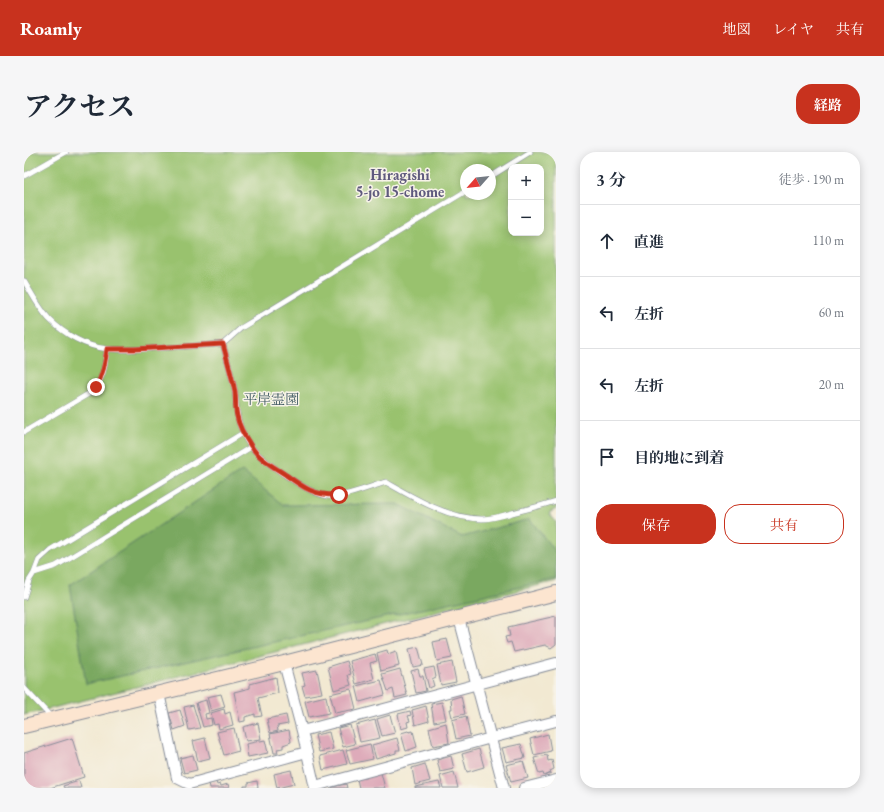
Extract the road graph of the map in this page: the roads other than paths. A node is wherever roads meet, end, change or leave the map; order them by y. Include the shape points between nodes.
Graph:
1 (66, 152) edge
2 (530, 152) edge
3 (496, 172) edge
4 (24, 176) edge
5 (460, 195) edge
6 (24, 281) edge
7 (223, 344) junction
8 (107, 349) junction
9 (24, 432) edge
10 (243, 433) junction
11 (252, 447) junction
12 (556, 501) edge
13 (34, 573) junction
14 (556, 593) edge
15 (24, 597) edge
16 (460, 618) junction
17 (284, 663) junction
18 (556, 663) edge
19 (477, 685) junction
20 (24, 688) edge
21 (158, 693) junction
22 (54, 720) junction
23 (556, 721) edge
24 (24, 726) edge
25 (302, 731) junction
26 (491, 738) junction
27 (307, 752) junction
28 (556, 780) edge
29 (315, 787) edge
30 (504, 788) edge
31 (524, 788) edge

1 - 4 lane
2 - 3 lane
5 - 7 lane via 241,328
6 - 8 lane via 38,305 64,332 78,340
7 - 8 lane
7 - 10 lane
8 - 9 lane via 101,380 96,387
10 - 11 lane
10 - 13 lane via 50,550 40,560
11 - 12 lane via 264,460 316,494 328,496 351,493 386,482 451,514 484,520
11 - 13 lane via 56,566
13 - 15 lane
14 - 16 street
16 - 17 street
16 - 19 street
17 - 21 street
17 - 25 street
18 - 19 street
19 - 25 street
19 - 26 street
20 - 22 lane
21 - 22 street
21 - 27 street via 177,778 189,784
22 - 24 street
23 - 26 street
25 - 27 street
26 - 29 street
26 - 30 street
27 - 29 street
28 - 31 street

